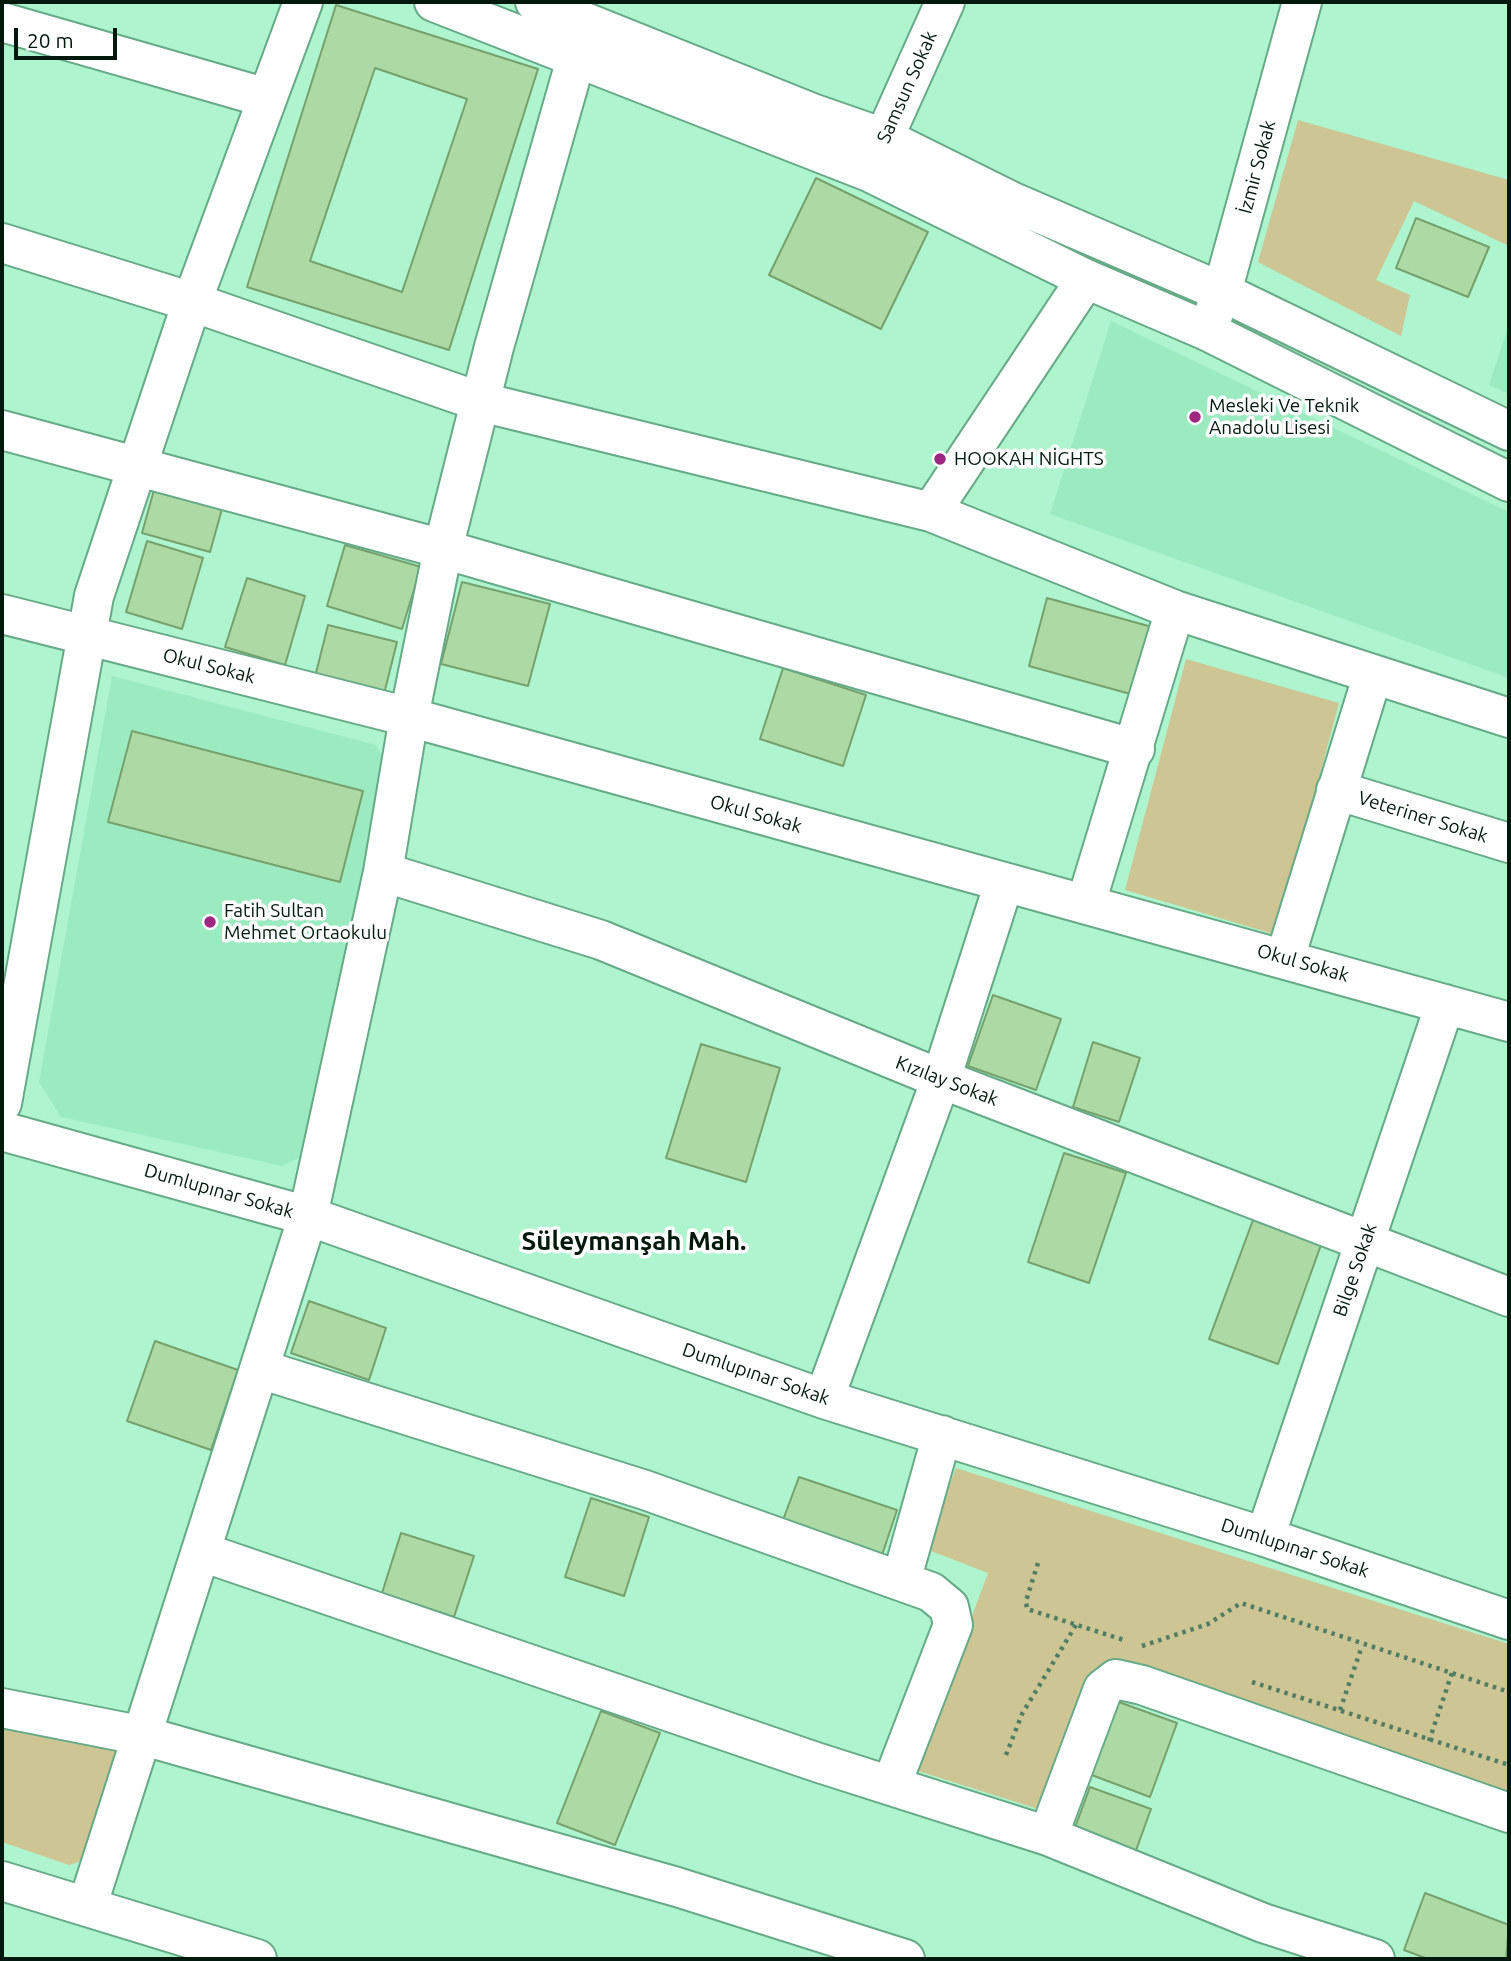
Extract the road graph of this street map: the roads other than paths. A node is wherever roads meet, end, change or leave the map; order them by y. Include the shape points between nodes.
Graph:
1 (303, 2) edge
2 (433, 2) edge
3 (536, 2) edge
4 (945, 2) edge
5 (1302, 2) edge
6 (2, 22) edge
7 (576, 59) junction
8 (267, 98) junction
9 (876, 155) junction
10 (2, 243) edge
11 (1086, 279) junction
12 (1222, 292) junction
13 (192, 302) junction
14 (1207, 331) junction
15 (481, 402) junction
16 (2, 430) edge
17 (1509, 431) edge
18 (136, 468) junction
19 (1509, 482) edge
20 (930, 512) junction
21 (443, 550) junction
22 (1175, 610) junction
23 (2, 614) edge
24 (87, 635) junction
25 (1373, 674) junction
26 (409, 717) junction
27 (1509, 718) edge
28 (1135, 749) junction
29 (1336, 790) junction
30 (1509, 843) edge
31 (383, 872) junction
32 (1003, 883) junction
33 (1086, 903) junction
34 (1285, 958) junction
35 (1444, 1004) junction
36 (1509, 1022) edge
37 (941, 1079) junction
38 (2, 1103) edge
39 (2, 1131) edge
40 (308, 1216) junction
41 (1366, 1241) junction
42 (1509, 1297) edge
43 (260, 1369) junction
44 (824, 1399) junction
45 (942, 1435) junction
46 (1265, 1537) junction
47 (202, 1552) junction
48 (901, 1581) junction
49 (1509, 1620) edge
50 (2, 1709) edge
51 (144, 1736) junction
52 (891, 1786) junction
53 (1509, 1813) edge
54 (1048, 1836) junction
55 (2, 1881) edge
56 (87, 1907) junction
57 (257, 1959) edge
58 (905, 1959) edge
59 (1375, 1959) edge

1 - 8 street
2 - 7 street
3 - 9 street via 812,113
4 - 9 street, Samsun Sokak
5 - 12 street, İzmir Sokak
6 - 8 street
7 - 9 street
7 - 15 street
8 - 13 street
9 - 11 street
9 - 12 street via 1013,202
10 - 13 street
11 - 14 street
11 - 20 street
12 - 14 street, İzmir Sokak
12 - 17 street
13 - 15 street
13 - 18 street
14 - 19 street
15 - 20 street
15 - 21 street
16 - 18 street
18 - 21 street
18 - 24 street via 94,596
20 - 22 street
21 - 26 street
21 - 28 street
22 - 25 street
22 - 28 street
23 - 24 street, Okul Sokak
24 - 26 street, Okul Sokak
24 - 38 street
25 - 27 street
25 - 29 street
26 - 31 street
26 - 32 street, Okul Sokak
28 - 33 street
29 - 30 street, Veteriner Sokak
29 - 34 street
31 - 37 street, Kızılay Sokak via 601,940
31 - 40 street
32 - 33 street, Okul Sokak
32 - 37 street
33 - 34 street, Okul Sokak
34 - 35 street, Okul Sokak
35 - 36 street, Okul Sokak
35 - 41 street, Bilge Sokak
37 - 41 street, Kızılay Sokak
37 - 44 street
39 - 40 street, Dumlupınar Sokak
40 - 43 street
40 - 44 street, Dumlupınar Sokak
41 - 42 street, Kızılay Sokak
41 - 46 street, Bilge Sokak
43 - 47 street
43 - 48 street via 645,1490
44 - 45 street, Dumlupınar Sokak
45 - 46 street, Dumlupınar Sokak
45 - 48 street
46 - 49 street, Dumlupınar Sokak
47 - 51 street
47 - 52 street
48 - 52 street via 931,1592 949,1607 953,1625
50 - 51 street
51 - 56 street
51 - 58 street via 677,1887
52 - 54 street
53 - 54 street via 1116,1679 1103,1689
54 - 59 street via 1263,1923
55 - 56 street
56 - 57 street

